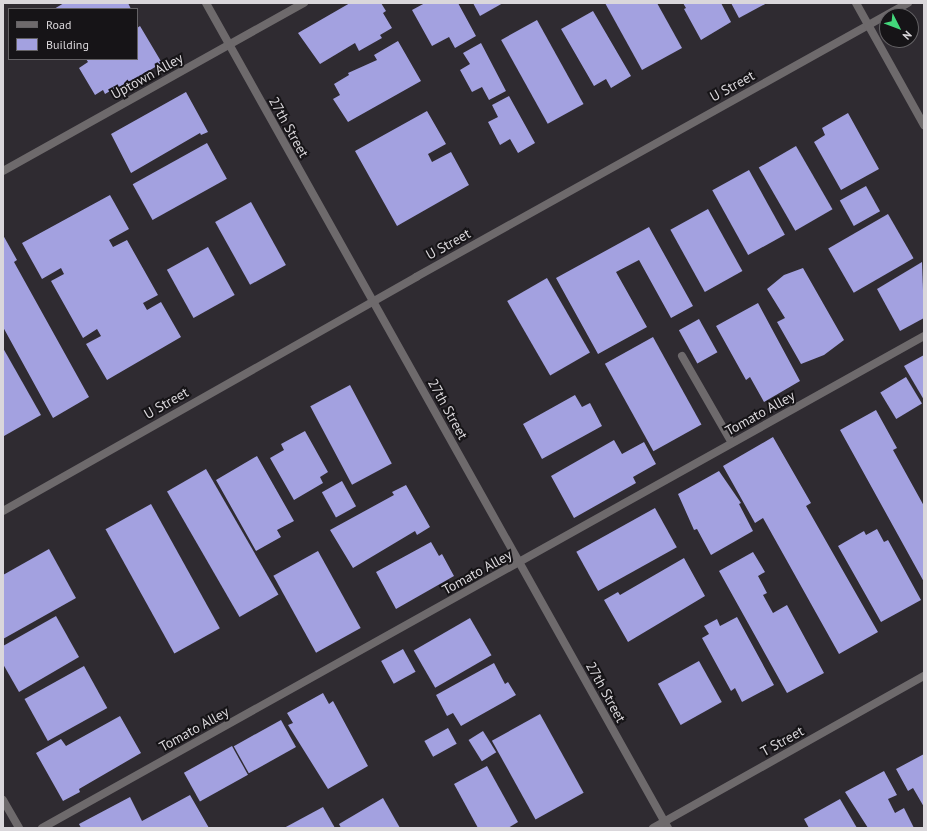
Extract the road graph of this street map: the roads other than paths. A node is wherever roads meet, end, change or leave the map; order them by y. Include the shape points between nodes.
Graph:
1 (206, 3) edge
2 (304, 3) edge
3 (856, 3) edge
4 (908, 3) edge
5 (869, 25) junction
6 (229, 45) junction
7 (924, 125) edge
8 (3, 171) edge
9 (372, 302) junction
10 (924, 336) edge
11 (682, 356) dead end
12 (732, 443) junction
13 (3, 511) edge
14 (520, 563) junction
15 (924, 676) edge
16 (3, 800) edge
17 (666, 825) edge
18 (19, 828) edge
19 (42, 828) edge
20 (653, 828) edge

1 - 6 street, 27th Street
2 - 6 street, Uptown Alley
3 - 5 street
4 - 5 street, U Street
5 - 7 street
5 - 9 street, U Street
6 - 8 street, Uptown Alley
6 - 9 street, 27th Street
9 - 13 street, U Street
9 - 14 street, 27th Street
10 - 12 street, Tomato Alley
11 - 12 street
12 - 14 street, Tomato Alley
14 - 17 street, 27th Street
14 - 19 street, Tomato Alley
15 - 17 street, T Street
16 - 18 street
17 - 20 street, T Street

